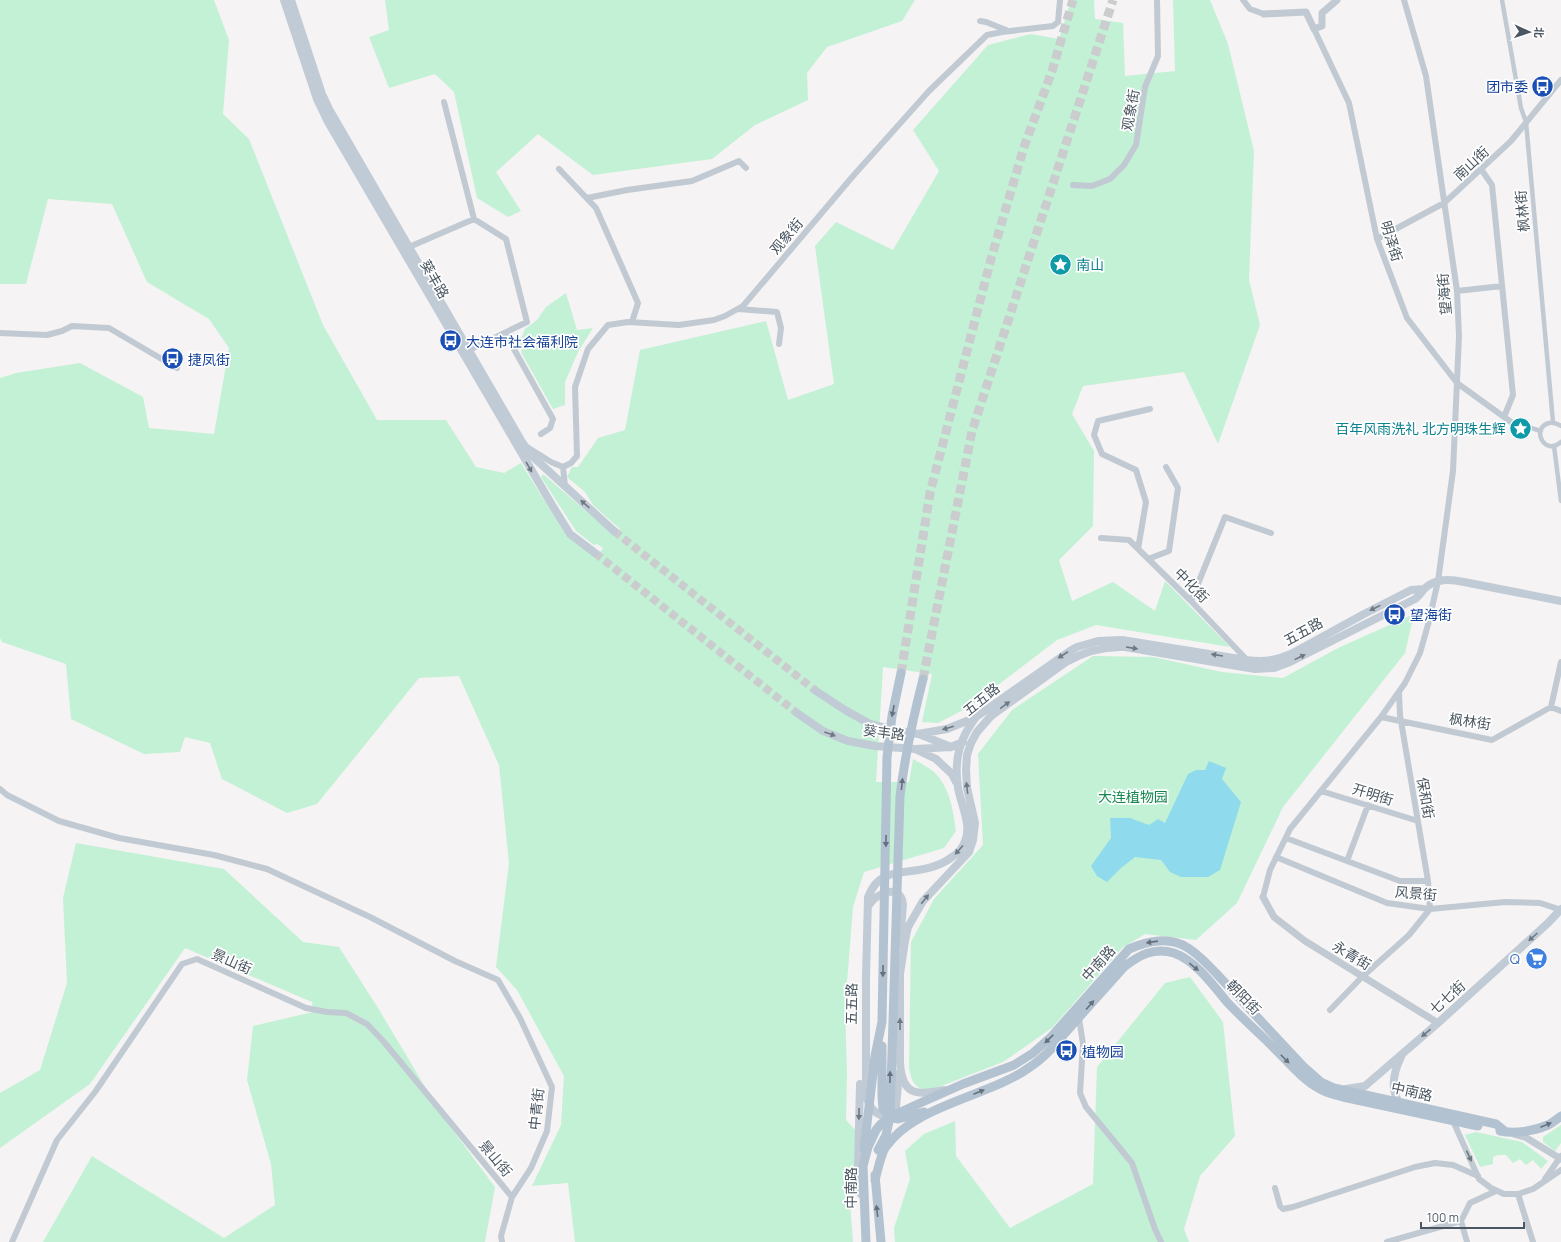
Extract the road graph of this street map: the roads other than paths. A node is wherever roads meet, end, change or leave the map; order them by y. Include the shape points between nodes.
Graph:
1 (284, 0) edge
2 (291, 0) edge
3 (1060, 0) edge
4 (1156, 0) edge
5 (1243, 0) edge
6 (1337, 0) edge
7 (1404, 0) edge
8 (1502, 0) edge
9 (1264, 14) joint
10 (980, 21) dead end
11 (1314, 29) junction
12 (1008, 31) junction
13 (1561, 80) edge
14 (444, 102) dead end
15 (1526, 122) junction
16 (746, 168) dead end
17 (559, 169) dead end
18 (1481, 169) junction
19 (1073, 185) dead end
20 (587, 198) junction
21 (1444, 203) junction
22 (474, 219) junction
23 (1377, 239) junction
24 (409, 247) junction
25 (1502, 286) junction
26 (1457, 291) junction
27 (738, 309) junction
28 (632, 322) junction
29 (0, 333) edge
30 (505, 333) junction
31 (779, 344) dead end
32 (469, 350) junction
33 (176, 368) dead end
34 (1457, 383) junction
35 (1150, 409) dead end
36 (1504, 417) junction
37 (1511, 422) joint
38 (1553, 422) junction
39 (1561, 426) edge
40 (1541, 431) junction
41 (541, 434) dead end
42 (1561, 442) edge
43 (525, 446) junction
44 (1554, 446) junction
45 (563, 467) junction
46 (1166, 468) dead end
47 (564, 486) junction
48 (1561, 501) edge
49 (614, 531) tunnel mouth
50 (1270, 533) dead end
51 (1101, 538) dead end
52 (1138, 549) junction
53 (595, 553) tunnel mouth
54 (1148, 559) junction
55 (1438, 581) junction
56 (1424, 589) junction
57 (1191, 601) junction
58 (1561, 601) edge
59 (1246, 660) junction
60 (1561, 662) edge
61 (1255, 669) junction
62 (902, 673) tunnel mouth
63 (924, 679) tunnel mouth
64 (816, 691) tunnel mouth
65 (1399, 692) junction
66 (1551, 707) junction
67 (1561, 711) edge
68 (797, 713) tunnel mouth
69 (976, 717) junction
70 (1381, 717) junction
71 (1401, 721) junction
72 (977, 732) junction
73 (918, 734) junction
74 (930, 738) junction
75 (955, 746) junction
76 (929, 748) junction
77 (915, 749) junction
78 (958, 757) junction
79 (966, 770) junction
80 (958, 787) junction
81 (0, 789) edge
82 (1321, 791) junction
83 (1368, 805) junction
84 (1418, 821) junction
85 (1286, 838) junction
86 (1276, 857) junction
87 (1347, 861) junction
88 (1428, 881) junction
89 (1263, 898) joint
90 (868, 906) junction
91 (1430, 909) junction
92 (1561, 910) edge
93 (900, 974) junction
94 (866, 977) junction
95 (1362, 977) junction
96 (1330, 1010) dead end
97 (1079, 1018) junction
98 (882, 1022) junction
99 (1438, 1023) junction
100 (1402, 1054) junction
101 (900, 1063) junction
102 (963, 1084) junction
103 (1342, 1090) junction
104 (1398, 1102) junction
105 (870, 1107) junction
106 (943, 1107) junction
107 (1405, 1110) junction
108 (1561, 1116) edge
109 (893, 1117) junction
110 (1453, 1121) junction
111 (1506, 1132) junction
112 (1561, 1158) edge
113 (863, 1166) junction
114 (1561, 1170) edge
115 (1478, 1176) junction
116 (875, 1180) junction
117 (1543, 1182) junction
118 (1275, 1188) dead end
119 (1496, 1191) junction
120 (1518, 1194) junction
121 (512, 1197) junction
122 (864, 1205) junction
123 (1461, 1221) junction
124 (12, 1242) edge
125 (502, 1242) edge
126 (866, 1242) edge
127 (881, 1242) edge
128 (1161, 1242) edge
129 (1387, 1242) edge
130 (1468, 1242) edge
131 (1533, 1242) edge

1 -> 53 main road, 葵丰路 via 317,99 328,122 552,505 570,534
2 - 24 main road, 葵丰路 via 329,109
3 - 12 street, 观象街 via 1058,22 1053,26
4 - 19 street, 观象街 via 1158,56 1145,87 1136,144 1124,165 1110,179 1092,186
5 - 9 street via 1250,9
6 - 11 street via 1322,13 1322,26
7 - 21 street, 望海街 via 1426,76
8 - 15 street, 枫林街 via 1521,108
9 - 11 street via 1306,12
10 - 12 street
11 - 23 street, 明泽街 via 1348,103
12 - 27 street, 观象街 via 987,35 929,91
13 - 15 street, 南山街
14 - 22 street
15 - 18 street, 南山街 via 1511,141
15 - 38 street, 枫林街
16 - 20 street via 739,161 692,181
17 - 20 street
18 - 21 street, 南山街
18 - 25 street via 1492,185
20 - 28 street via 596,208 638,304
21 - 23 street, 南山街
21 - 26 street, 望海街
22 - 24 street
22 - 30 street via 506,239 527,322
23 - 34 street, 明泽街 via 1407,318
24 - 32 main road, 葵丰路
25 - 26 street
25 - 36 street via 1513,395
26 - 34 street, 望海街
27 - 28 street, 观象街 via 714,320 679,325
27 - 31 street via 777,312 781,328
28 - 45 street, 观象街 via 608,325 588,349 575,387 577,456 572,463
29 - 33 street via 47,335 72,326 109,328
30 - 32 street
30 - 41 street via 553,419 550,428
32 - 43 main road, 葵丰路
34 - 36 street, 明泽街
34 - 55 street, 望海街 via 1453,471
35 - 52 street via 1098,421 1094,434 1102,454 1136,470 1146,502
36 - 37 street, 明泽街
37 - 40 street
38 - 39 street
38 - 40 street via 1543,426
40 - 44 street via 1540,437 1543,442 1548,446
42 - 44 street
43 - 45 street
43 - 47 main road, 葵丰路
44 - 48 street
45 - 47 street
46 - 54 street via 1178,488 1168,551
49 -> 47 main road, 葵丰路
50 - 57 street via 1225,517
51 - 52 street, 中化街 via 1129,540
52 - 54 street, 中化街
54 - 57 street, 中化街
55 - 56 main road, 五五路
55 - 58 main road, 五五路 via 1464,582
55 - 65 street, 望海街 via 1420,653
56 -> 59 main road, 五五路 via 1411,590 1280,659 1262,662
61 -> 56 main road, 五五路 via 1274,668 1290,662 1415,599
57 - 59 street, 中化街
59 - 61 street, 中化街
59 -> 69 main road, 五五路 via 1122,640 1098,641 1070,651
60 - 66 street
72 -> 61 main road, 五五路 via 991,716 1011,701 1066,662 1092,650 1110,646 1125,647
62 -> 98 main road, 五五路 via 892,716 887,756
109 -> 63 main road via 900,796 911,724
64 - 73 main road, 葵丰路 via 870,724
65 - 70 street, 望海街
65 - 71 street, 保和街
66 - 67 street
66 - 71 street, 枫林街 via 1492,740
68 -> 77 main road, 葵丰路 via 822,731 848,741
69 -> 73 main road, 葵丰路 via 947,729
69 - 75 main road, 五五路
70 - 71 street, 枫林街
70 - 82 street, 望海街
71 - 84 street, 保和街
72 - 75 main road
72 - 79 main road, 五五路 via 967,755
73 - 74 main road
74 - 75 main road
74 - 76 main road
75 - 76 main road
75 - 78 main road
76 - 77 main road
77 - 80 main road, 葵丰路 via 936,759 952,774
78 - 79 main road
78 - 80 main road, 五五路
93 -> 79 main road, 五五路 via 908,927 923,900 969,852 975,823 967,788
80 -> 90 main road, 五五路 via 968,831 967,839 960,851 944,863 882,878 868,897
81 - 121 street, 中青街 via 59,821 119,838 214,855 267,869 498,980 520,1018 552,1087 547,1131 531,1168
82 - 83 street, 开明街
82 - 85 street, 望海街 via 1290,829
83 - 84 street, 开明街
83 - 87 street
84 - 88 street, 保和街
85 - 86 street, 望海街
85 - 87 street
86 - 89 street, 望海街
86 - 91 street, 风景街 via 1387,903
87 - 88 street via 1400,881
88 - 91 street, 保和街
89 - 95 street, 永青街 via 1274,917 1305,941
90 - 93 main road via 876,896 890,891 896,892 902,898
90 - 94 main road, 五五路
91 - 92 street, 风景街 via 1505,902 1540,903
91 - 95 street via 1409,934
92 -> 99 main road, 七七街
101 -> 93 main road, 五五路
94 - 105 main road, 五五路 via 865,1083
94 -> 122 main road via 858,1166
95 - 96 street
95 - 99 street, 永青街
106 -> 97 main road, 朝阳街 via 1014,1077 1029,1068 1042,1059
97 -> 107 main road, 朝阳街 via 1135,958 1153,951 1175,954 1204,975 1230,1005 1310,1083 1328,1093
97 - 128 street via 1083,1044 1080,1093 1086,1107 1132,1163
98 - 105 main road, 五五路 via 875,1056
98 - 109 main road via 883,1109
99 -> 100 main road, 七七街
100 - 103 main road, 七七街 via 1365,1086
100 - 104 main road via 1393,1080
101 - 102 main road, 五五路 via 904,1084 918,1094
101 - 109 main road
103 -> 102 main road, 中南路 via 1314,1077 1188,947 1160,940 1129,949 1052,1036 1033,1053 1014,1065
102 - 109 main road, 中南路
103 - 104 main road, 中南路
104 - 107 main road
104 - 111 main road, 中南路 via 1496,1124
105 - 109 main road via 879,1115
105 - 113 main road, 五五路
106 - 109 main road via 898,1119
106 - 116 main road via 897,1134 884,1149
107 - 110 main road, 朝阳街
111 -> 108 main road, 朝阳街 via 1528,1131 1548,1125
109 - 113 main road, 中南路 via 876,1130
109 - 116 main road via 877,1152
110 - 111 main road, 朝阳街
110 -> 115 street
111 - 112 street via 1525,1137
112 - 117 street
113 - 122 main road, 中南路
114 - 117 street
115 - 118 street via 1453,1165 1435,1163 1283,1209
115 - 119 street
127 -> 116 main road
117 - 120 street via 1532,1190
119 - 120 street
119 - 123 street via 1470,1203
120 - 131 street
121 - 124 street, 景山街 via 367,1024 346,1013 306,1008 197,959 182,964 95,1092 57,1140
121 - 125 street, 中青街
122 - 126 main road, 中南路
123 - 129 street
123 - 130 street

